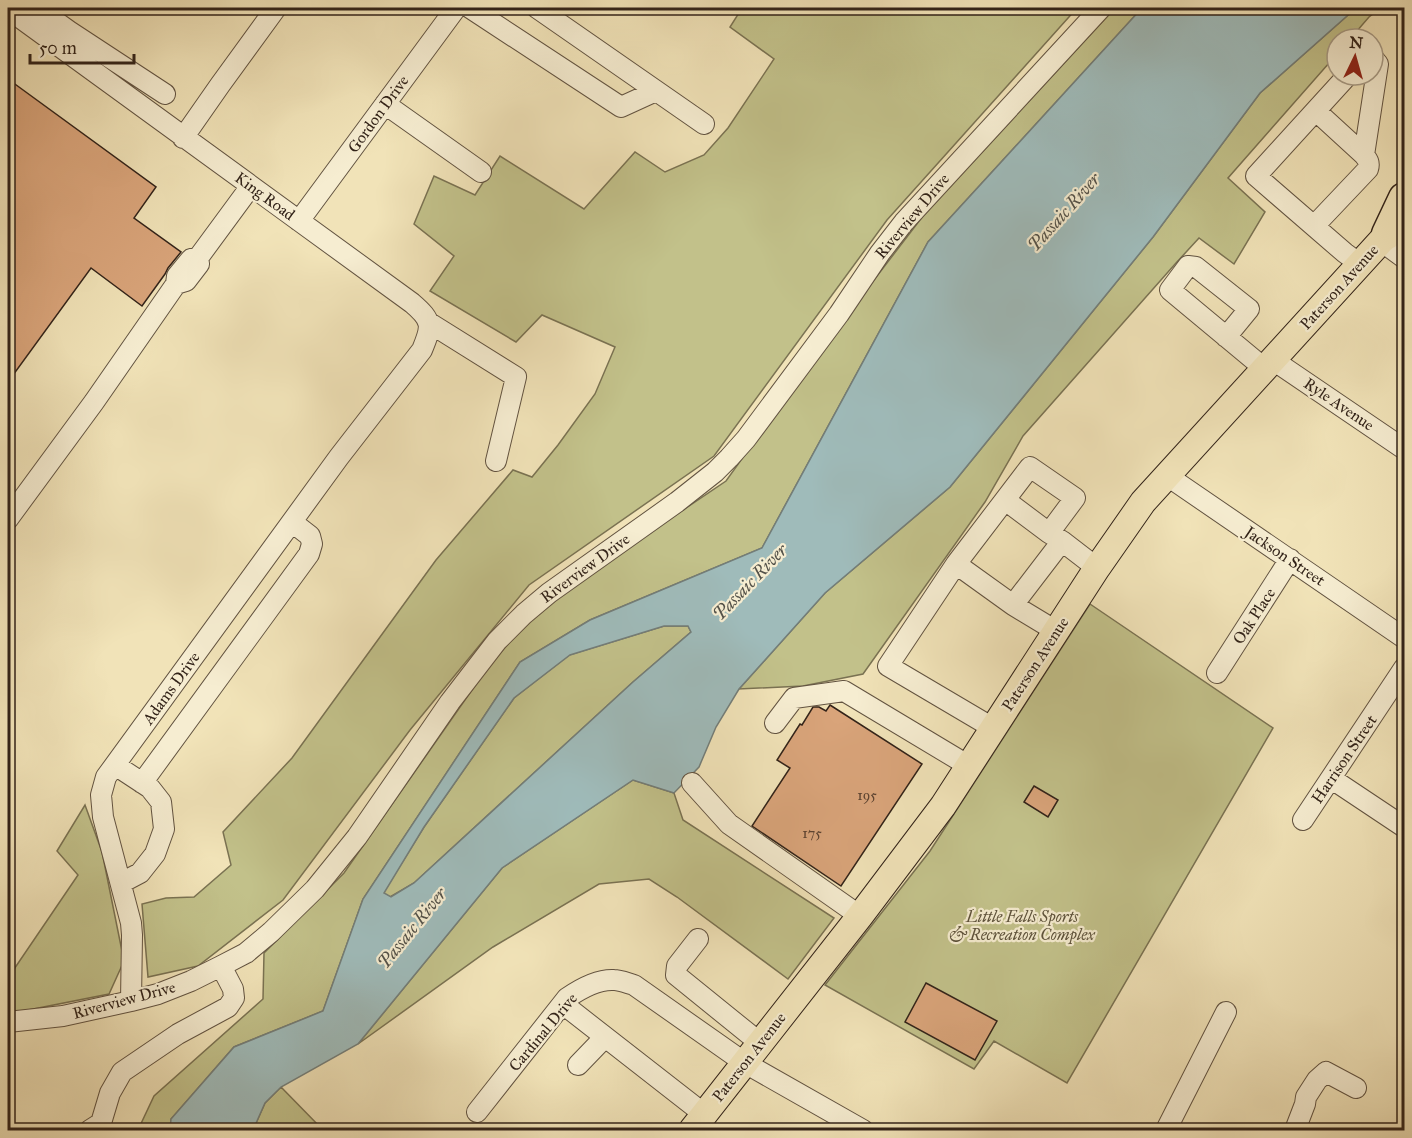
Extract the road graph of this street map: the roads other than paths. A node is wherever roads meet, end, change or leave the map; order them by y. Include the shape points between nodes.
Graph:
1 (37, 8) edge
2 (276, 8) edge
3 (456, 8) edge
4 (470, 8) edge
5 (537, 8) edge
6 (1101, 8) edge
7 (8, 9) edge
8 (64, 39) junction
9 (132, 72) junction
10 (629, 72) junction
11 (1337, 87) edge
12 (1374, 87) edge
13 (656, 91) junction
14 (122, 92) junction
15 (165, 94) dead end
16 (385, 104) junction
17 (621, 107) junction
18 (1316, 111) junction
19 (704, 124) dead end
20 (183, 138) junction
21 (1364, 155) junction
22 (481, 172) dead end
23 (251, 186) junction
24 (1404, 198) edge
25 (299, 221) junction
26 (1314, 226) junction
27 (1391, 232) edge
28 (1404, 258) edge
29 (1360, 264) junction
30 (428, 322) junction
31 (1226, 337) dead end
32 (1269, 364) junction
33 (1404, 449) edge
34 (495, 461) dead end
35 (1166, 475) junction
36 (1005, 500) junction
37 (8, 519) edge
38 (292, 522) junction
39 (1055, 537) junction
40 (1290, 559) junction
41 (956, 564) junction
42 (1097, 568) junction
43 (1013, 605) junction
44 (213, 629) junction
45 (1056, 631) junction
46 (1404, 638) edge
47 (239, 650) junction
48 (1404, 668) edge
49 (1217, 673) dead end
50 (775, 723) dead end
51 (993, 728) junction
52 (115, 765) junction
53 (969, 766) junction
54 (1332, 779) junction
55 (142, 783) junction
56 (692, 783) dead end
57 (1303, 820) dead end
58 (1404, 827) edge
59 (121, 883) junction
60 (860, 916) junction
61 (698, 939) dead end
62 (221, 966) junction
63 (131, 1001) junction
64 (563, 1004) junction
65 (1226, 1012) dead end
66 (8, 1022) edge
67 (605, 1037) junction
68 (760, 1043) junction
69 (745, 1063) junction
70 (578, 1065) dead end
71 (1356, 1088) dead end
72 (477, 1112) dead end
73 (698, 1122) edge
74 (90, 1131) edge
75 (863, 1131) edge
76 (1166, 1131) edge
77 (1295, 1131) edge

1 - 8 street
2 - 20 street
3 - 16 street, Gordon Drive
4 - 17 street
5 - 10 street
6 - 62 street, Riverview Drive via 904,222 729,458 677,502 549,593 497,641 357,837 315,888 246,953
7 - 8 street, King Road
8 - 9 street
8 - 14 street, King Road
9 - 14 street
9 - 15 street
10 - 13 street
10 - 17 street
11 - 18 street
12 - 21 street
13 - 17 street
13 - 19 street
14 - 20 street, King Road
16 - 22 street
16 - 25 street, Gordon Drive
18 - 21 street
18 - 26 street via 1256,176
20 - 23 street, King Road
21 - 26 street via 1368,169
23 - 25 street, King Road
23 - 37 street via 198,258 191,259 177,276 176,284 94,402
24 - 27 highway
25 - 30 street, King Road via 412,303
26 - 29 street
27 - 28 street
27 - 29 main road, Paterson Avenue
29 - 32 main road, Paterson Avenue
30 - 34 street, King Road via 516,377
30 - 38 street, Adams Drive via 422,350
31 - 32 street, Ryle Avenue
32 - 33 street, Ryle Avenue
32 - 35 main road, Paterson Avenue
35 - 40 street, Jackson Street
35 - 42 main road, Paterson Avenue
36 - 39 street
36 - 39 street via 1030,467 1074,498
36 - 41 street
38 - 44 street, Adams Drive
38 - 47 street via 310,536 309,554
39 - 42 street
39 - 43 street
40 - 46 street, Jackson Street
40 - 49 street, Oak Place
41 - 43 street
41 - 51 street via 888,666
42 - 45 main road, Paterson Avenue
43 - 45 street
44 - 47 street
44 - 52 street, Adams Drive
45 - 51 main road, Paterson Avenue
47 - 55 street
48 - 54 street, Harrison Street
50 - 53 street via 794,698 844,691
51 - 53 main road, Paterson Avenue
52 - 55 street
52 - 59 street, Adams Drive via 106,777 101,795
53 - 60 main road, Paterson Avenue
54 - 57 street, Harrison Street
54 - 58 street
55 - 59 street via 161,801 164,829 155,854 140,873
56 - 60 street via 729,824
59 - 63 street, Adams Drive via 132,935
60 - 68 main road, Paterson Avenue
61 - 68 street via 677,966 676,975
62 - 63 street, Riverview Drive via 158,994
62 - 74 street via 233,989 234,998 228,1007 178,1034 122,1072 100,1123
63 - 66 street, Riverview Drive via 63,1016
64 - 67 street
64 - 69 street, Cardinal Drive via 580,988 594,984 612,980 633,985
64 - 72 street, Cardinal Drive
65 - 76 street
67 - 70 street
67 - 73 street
68 - 69 main road, Paterson Avenue
69 - 73 main road, Paterson Avenue
69 - 75 street, Cardinal Drive
71 - 77 street via 1326,1072 1306,1097

